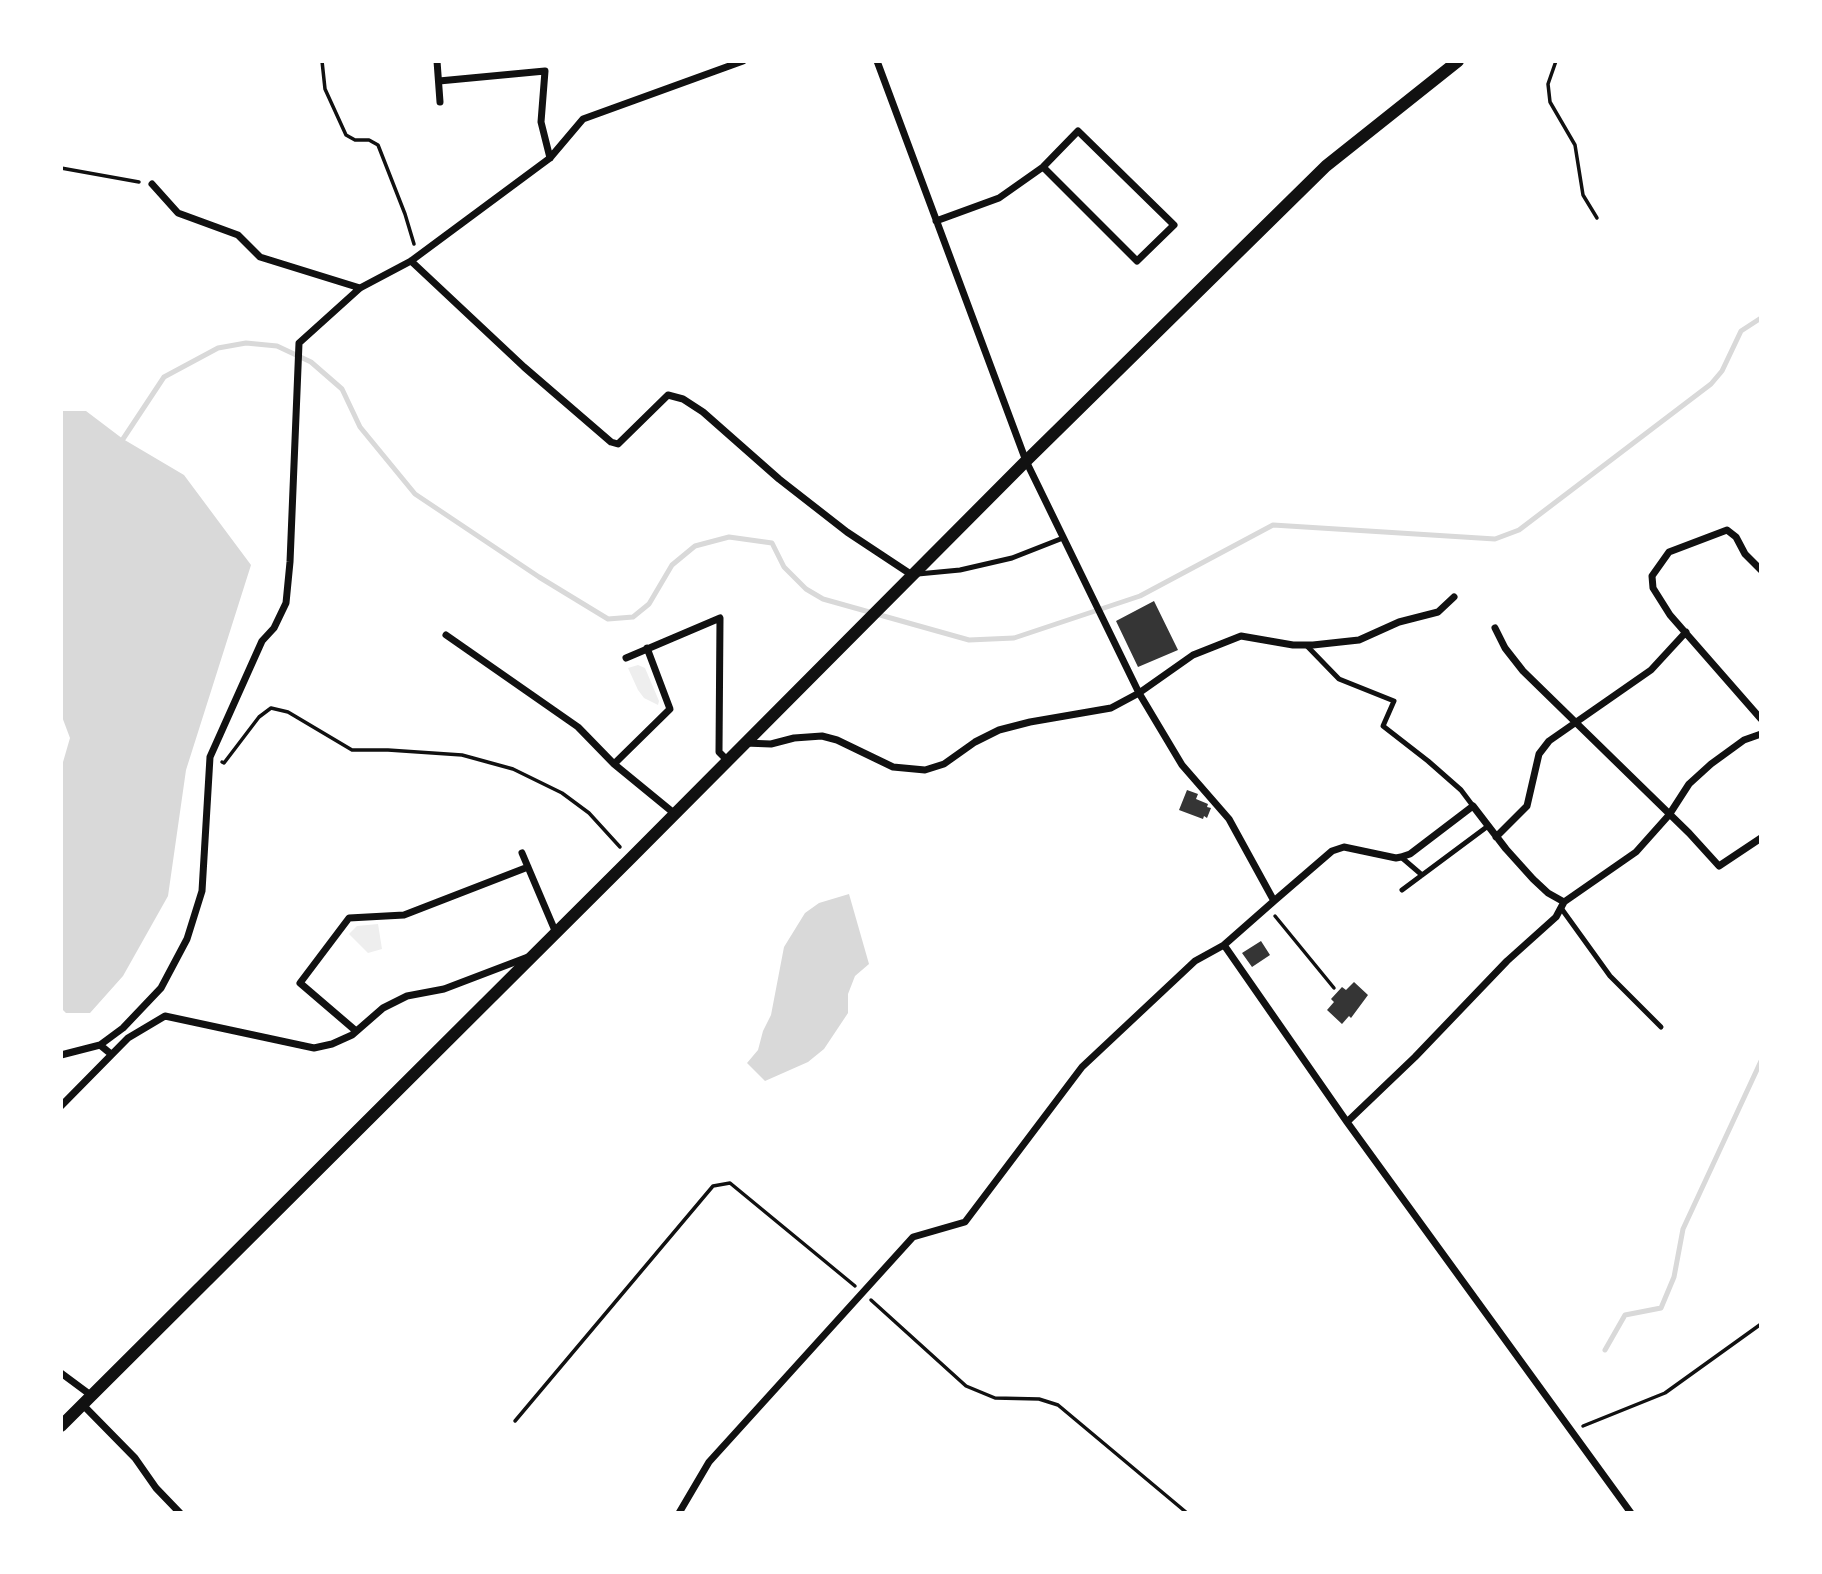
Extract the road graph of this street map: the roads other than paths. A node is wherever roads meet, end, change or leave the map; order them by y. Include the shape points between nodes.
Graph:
1 (437, 61) edge
2 (743, 61) edge
3 (877, 61) edge
4 (1458, 61) edge
5 (439, 81) junction
6 (440, 102) dead end
7 (551, 158) junction
8 (1043, 167) junction
9 (152, 184) road end
10 (936, 221) junction
11 (415, 259) junction
12 (360, 288) junction
13 (1026, 461) junction
14 (1063, 538) junction
15 (1761, 569) edge
16 (912, 575) junction
17 (1454, 597) dead end
18 (1495, 628) dead end
19 (1686, 632) junction
20 (446, 635) dead end
21 (1306, 645) junction
22 (646, 648) junction
23 (626, 657) dead end
24 (1139, 693) junction
25 (1761, 719) edge
26 (1576, 723) junction
27 (1761, 734) edge
28 (745, 743) junction
29 (728, 761) junction
30 (614, 764) junction
31 (1473, 806) junction
32 (676, 814) junction
33 (1669, 815) junction
34 (1488, 826) junction
35 (1496, 836) junction
36 (1761, 838) edge
37 (522, 853) dead end
38 (1401, 857) junction
39 (527, 867) junction
40 (1422, 875) junction
41 (1402, 890) dead end
42 (1274, 901) junction
43 (1563, 905) junction
44 (556, 933) junction
45 (1224, 945) junction
46 (537, 953) junction
47 (1661, 1027) dead end
48 (356, 1031) junction
49 (100, 1045) junction
50 (111, 1054) junction
51 (61, 1055) edge
52 (61, 1107) edge
53 (1347, 1122) junction
54 (61, 1373) edge
55 (88, 1400) junction
56 (61, 1426) edge
57 (180, 1513) edge
58 (679, 1513) edge
59 (1631, 1513) edge

1 - 5 street
2 - 7 street via 583,119
3 - 10 street
4 - 13 street via 1326,166
5 - 6 street
5 - 7 street via 545,71 541,122
7 - 11 street
8 - 8 street via 1078,131 1174,225 1137,261
8 - 10 street via 999,198
9 - 12 street via 177,213 238,235 260,257
10 - 13 street
11 - 12 street
11 - 16 street via 524,367 611,442 618,444 668,396 683,399 847,532
12 - 49 street via 299,343 286,603 262,641 210,757 202,891 187,939 161,988
13 - 14 street
13 - 16 street
14 - 16 lane via 1012,558
14 - 24 street
15 - 19 street via 1727,530 1669,552 1652,576 1653,588
16 - 28 street
17 - 21 street via 1438,612 1359,639
18 - 26 street via 1523,671
19 - 25 street
19 - 26 street via 1651,670
20 - 30 street via 578,727
21 - 24 street via 1241,636 1193,655
21 - 31 lane via 1339,679 1394,701 1383,726 1437,768
22 - 23 street
22 - 29 street via 720,618 719,752
22 - 30 street via 670,709
24 - 28 street via 1111,708 999,730 944,764 925,770 893,767 822,736
24 - 42 street via 1182,765 1229,819
26 - 33 street
26 - 35 street via 1549,741 1539,754 1527,806
27 - 33 street via 1744,740 1711,764 1689,784
28 - 29 street
29 - 32 street
30 - 32 street
31 - 34 street
31 - 38 street
32 - 44 street
33 - 36 street via 1719,866
33 - 43 street via 1636,852
34 - 35 street
34 - 40 lane
35 - 43 street
37 - 39 street
38 - 40 lane
38 - 42 street via 1344,847 1332,851
39 - 44 street
39 - 48 street via 404,915 349,918 300,984
40 - 41 lane
42 - 45 street
43 - 47 lane via 1610,976
43 - 53 street via 1556,917
44 - 46 street
45 - 53 street
45 - 58 street via 1195,961 1082,1067 965,1222 912,1237 709,1462
46 - 48 street via 444,989 407,996 383,1008
46 - 55 street
48 - 50 street via 314,1048 165,1016
49 - 50 street
49 - 51 street
50 - 52 street
53 - 59 street
54 - 55 street
55 - 56 street
55 - 57 street

